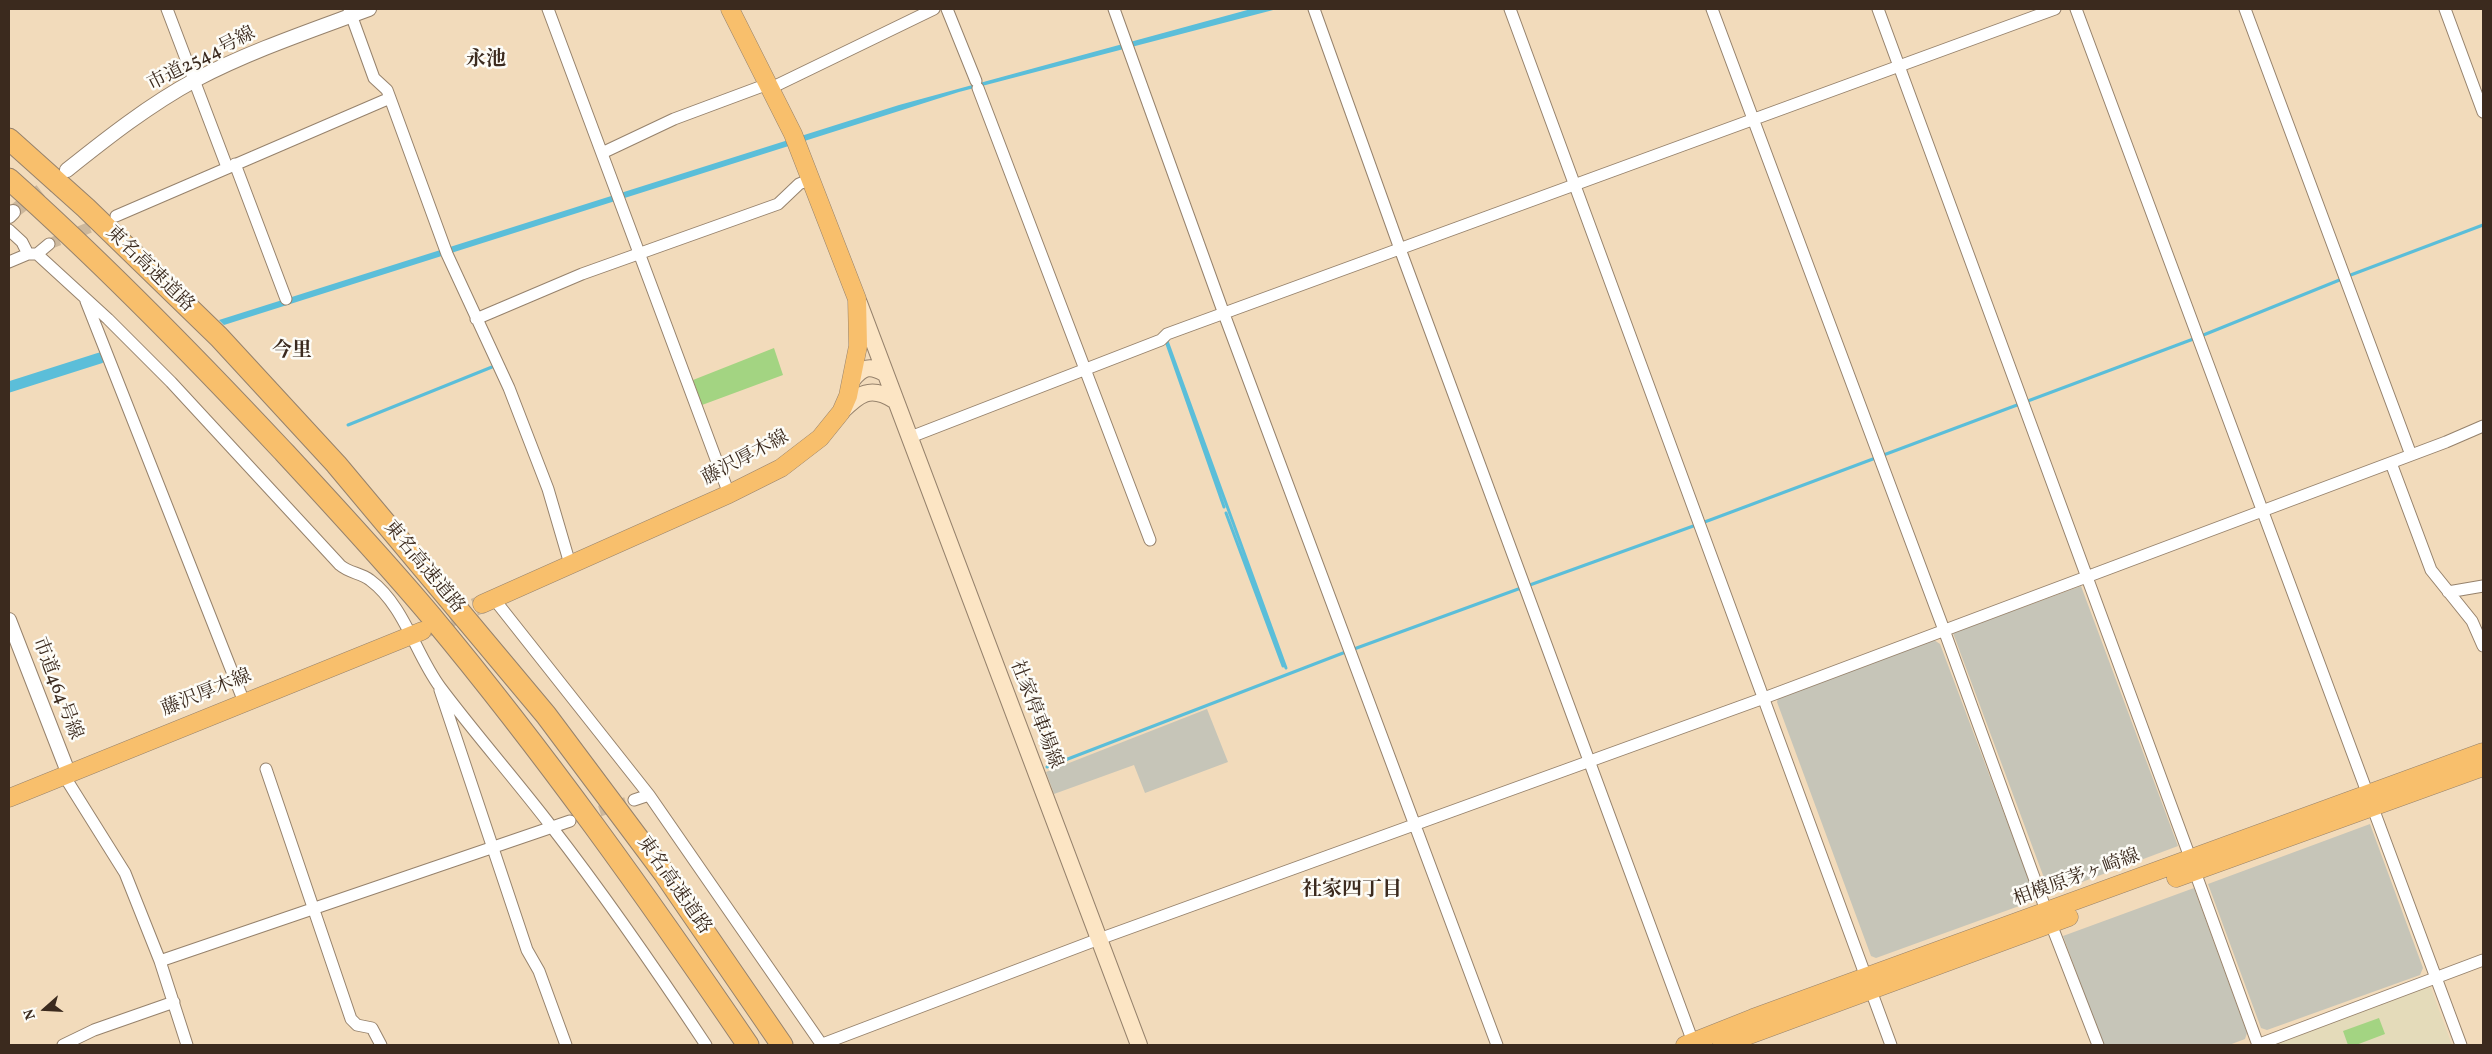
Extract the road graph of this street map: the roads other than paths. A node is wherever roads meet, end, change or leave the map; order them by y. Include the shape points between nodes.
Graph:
1 (167, 9) edge
2 (368, 9) edge
3 (548, 9) edge
4 (730, 9) edge
5 (934, 9) edge
6 (947, 9) edge
7 (1114, 9) edge
8 (1314, 9) edge
9 (1510, 9) edge
10 (1712, 9) edge
11 (1878, 9) edge
12 (2055, 9) edge
13 (2076, 9) edge
14 (2245, 9) edge
15 (2445, 9) edge
16 (350, 12) edge
17 (1899, 65) junction
18 (194, 81) junction
19 (770, 86) junction
20 (390, 98) junction
21 (2483, 112) edge
22 (1754, 118) junction
23 (9, 139) edge
24 (602, 153) junction
25 (231, 166) junction
26 (67, 170) tunnel mouth
27 (9, 179) edge
28 (811, 180) junction
29 (1574, 184) junction
30 (116, 216) tunnel mouth
31 (9, 230) edge
32 (49, 244) tunnel mouth
33 (1400, 249) junction
34 (639, 253) junction
35 (33, 254) junction
36 (9, 262) edge
37 (85, 298) junction
38 (286, 298) dead end
39 (857, 299) junction
40 (1224, 314) junction
41 (476, 319) junction
42 (1084, 369) junction
43 (884, 373) junction
44 (853, 379) junction
45 (894, 400) junction
46 (841, 412) junction
47 (2483, 426) edge
48 (908, 438) junction
49 (2411, 455) junction
50 (2391, 463) junction
51 (730, 494) junction
52 (2262, 511) junction
53 (1150, 540) dead end
54 (570, 564) junction
55 (2087, 576) junction
56 (2483, 586) edge
57 (2448, 592) junction
58 (488, 601) joint
59 (9, 620) edge
60 (422, 628) junction
61 (1944, 630) junction
62 (2483, 646) edge
63 (438, 686) junction
64 (1764, 698) junction
65 (244, 702) junction
66 (2483, 752) edge
67 (1589, 760) junction
68 (2483, 767) edge
69 (266, 769) dead end
70 (65, 773) junction
71 (649, 795) junction
72 (9, 798) edge
73 (634, 800) tunnel mouth
74 (2370, 801) junction
75 (570, 821) tunnel mouth
76 (1414, 823) junction
77 (552, 827) junction
78 (493, 848) junction
79 (2190, 860) junction
80 (314, 909) junction
81 (2049, 918) junction
82 (1099, 939) junction
83 (690, 960) junction
84 (2483, 960) edge
85 (160, 961) junction
86 (2436, 977) junction
87 (1869, 984) junction
88 (174, 1002) junction
89 (1689, 1044) edge
90 (63, 1045) edge
91 (187, 1045) edge
92 (381, 1045) edge
93 (566, 1045) edge
94 (706, 1045) edge
95 (737, 1045) edge
96 (748, 1045) edge
97 (782, 1045) edge
98 (821, 1045) edge
99 (1139, 1045) edge
100 (1497, 1045) edge
101 (1722, 1045) edge
102 (1891, 1045) edge
103 (2098, 1045) edge
104 (2258, 1045) edge
105 (2461, 1045) edge

1 - 18 street
2 - 16 street, 市道2544号線
3 - 24 street
4 - 19 main road, 藤沢厚木線
5 - 19 street
6 - 42 street
7 - 40 street
8 - 33 street
9 - 29 street
10 - 22 street
11 - 17 street
12 - 17 street
13 - 52 street
14 - 49 street
15 - 21 street
16 - 18 street, 市道2544号線
16 - 20 street via 374,78 387,90
17 - 22 street
17 - 55 street
18 - 25 street
18 - 26 street, 市道2544号線 via 129,122
19 - 24 street via 674,119
19 - 28 main road, 藤沢厚木線
20 - 25 street
20 - 41 street via 446,251
22 - 29 street
22 - 61 street
23 - 97 highway, 東名高速道路 via 86,208 219,338 336,464 546,715 609,797
24 - 34 street
25 - 30 street
25 - 38 street
27 - 60 highway, 東名高速道路 via 183,346 384,561
28 - 34 street via 799,184 778,204
28 - 39 main road, 藤沢厚木線
29 - 33 street
29 - 64 street
31 - 35 street
32 - 35 street
33 - 40 street
33 - 67 street
34 - 41 street
34 - 51 street
35 - 36 street
35 - 37 street
37 - 60 street via 185,396 340,565 370,580 398,613
37 - 65 street
39 - 43 main road, 社家停車場線
39 - 44 main road, 藤沢厚木線 via 858,346
40 - 42 street
40 - 76 street
41 - 54 street via 509,388 548,489
42 - 48 street
42 - 53 street
43 - 44 main road via 868,367
43 - 45 main road, 社家停車場線
44 - 46 main road, 藤沢厚木線
45 - 46 main road via 878,392 866,393
45 - 48 main road, 社家停車場線
46 - 51 main road, 藤沢厚木線 via 804,453
47 - 49 street
48 - 82 main road, 社家停車場線
49 - 50 street
50 - 52 street
50 - 57 street via 2431,570
51 - 54 main road, 藤沢厚木線
52 - 55 street
52 - 74 street
54 - 58 main road, 藤沢厚木線
55 - 61 street
55 - 79 street
56 - 57 street
57 - 62 street via 2472,621
58 - 71 street
59 - 70 street, 市道464号線
60 - 63 street
60 - 65 main road, 藤沢厚木線
60 - 83 highway, 東名高速道路 via 578,802
61 - 64 street
61 - 81 street
63 - 77 street
63 - 78 street
64 - 67 street
64 - 87 street
65 - 70 main road, 藤沢厚木線
66 - 74 main road, 相模原茅ヶ崎線
67 - 76 street
67 - 89 street
68 - 74 main road, 相模原茅ヶ崎線
69 - 80 street
70 - 72 main road, 藤沢厚木線
70 - 85 street via 125,873
71 - 73 street
71 - 98 street
74 - 79 main road, 相模原茅ヶ崎線
74 - 86 street
75 - 77 street
76 - 82 street
76 - 100 street
77 - 78 street
77 - 94 street via 632,935
78 - 80 street
78 - 93 street via 527,950 539,971
79 - 81 main road, 相模原茅ヶ崎線
79 - 104 street
80 - 85 street
80 - 92 street via 353,1023 372,1028
81 - 87 main road, 相模原茅ヶ崎線
81 - 103 street
82 - 98 street
82 - 99 main road, 社家停車場線
83 - 95 highway
83 - 96 highway, 東名高速道路
84 - 86 street
85 - 88 street
86 - 104 street
86 - 105 street
87 - 89 main road, 相模原茅ヶ崎線 via 1753,1018
87 - 101 main road, 相模原茅ヶ崎線
87 - 102 street
88 - 90 street via 102,1027
88 - 91 street

